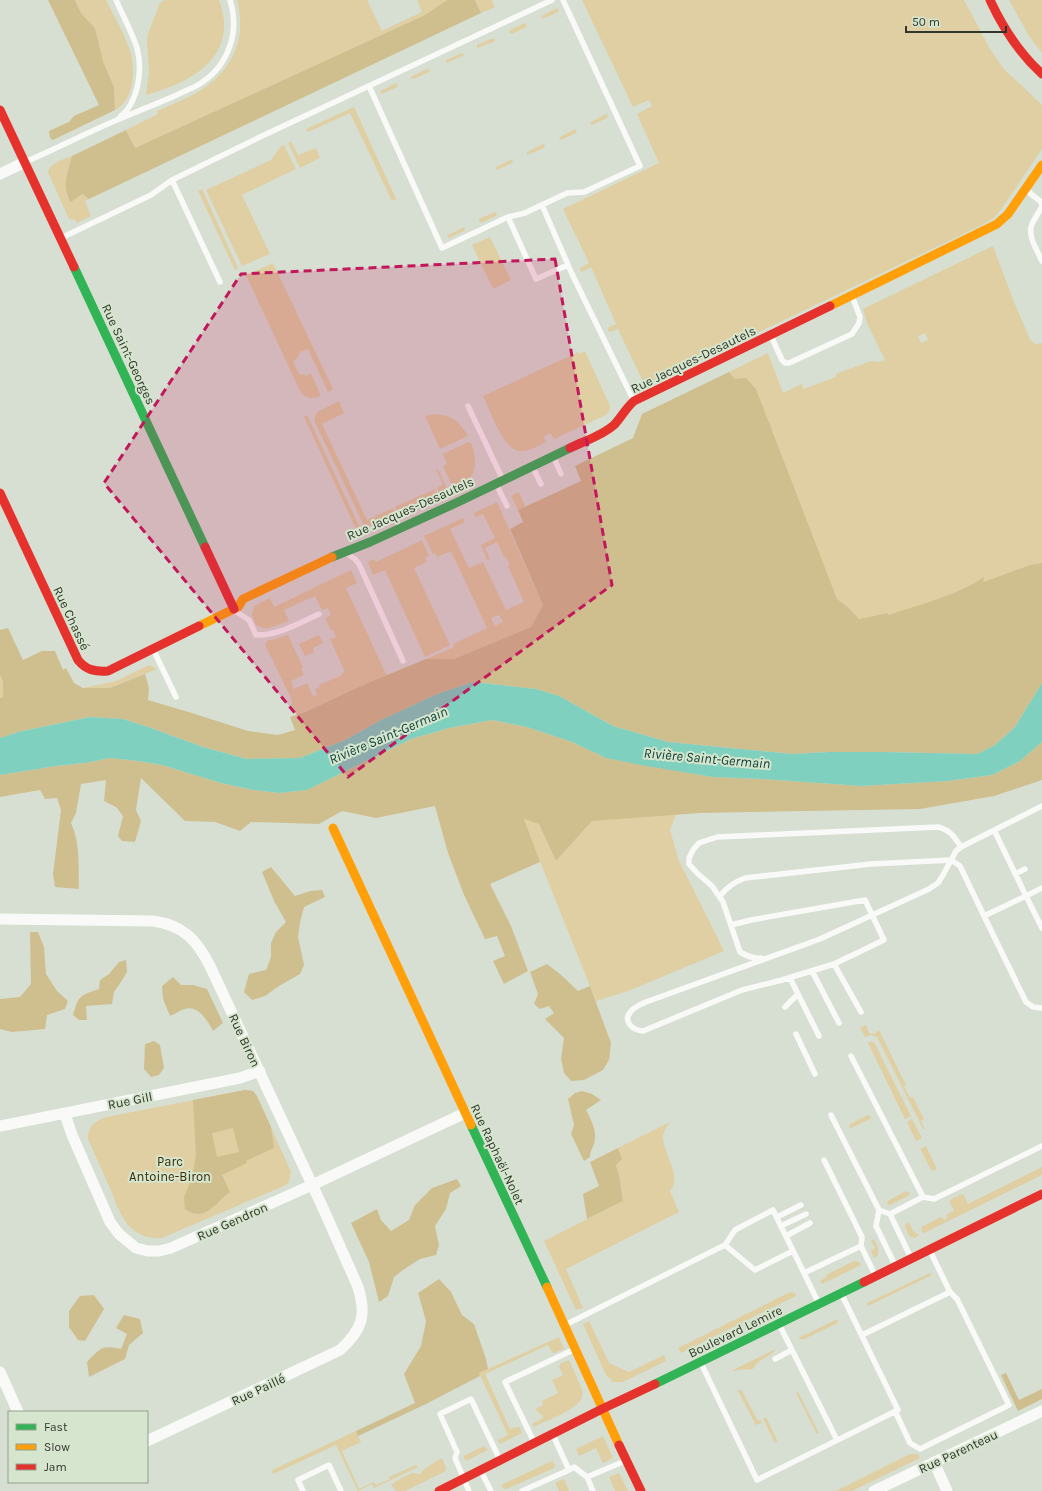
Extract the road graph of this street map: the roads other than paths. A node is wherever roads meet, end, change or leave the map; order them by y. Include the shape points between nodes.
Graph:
1 (116, 0) edge
2 (230, 0) edge
3 (552, 0) edge
4 (563, 0) edge
5 (990, 0) edge
6 (1042, 74) edge
7 (369, 86) junction
8 (0, 110) edge
9 (116, 120) junction
10 (25, 162) junction
11 (1042, 165) edge
12 (0, 174) edge
13 (172, 180) junction
14 (1026, 190) junction
15 (542, 205) junction
16 (1042, 207) edge
17 (508, 218) junction
18 (60, 238) junction
19 (1042, 261) edge
20 (568, 265) junction
21 (220, 282) dead end
22 (852, 296) junction
23 (771, 335) junction
24 (634, 401) junction
25 (468, 406) dead end
26 (553, 457) junction
27 (532, 466) junction
28 (561, 474) dead end
29 (500, 482) junction
30 (541, 484) dead end
31 (0, 493) edge
32 (507, 506) dead end
33 (345, 551) junction
34 (234, 609) junction
35 (319, 614) dead end
36 (153, 648) junction
37 (403, 661) dead end
38 (176, 697) dead end
39 (1042, 806) edge
40 (333, 828) dead end
41 (994, 830) junction
42 (961, 847) junction
43 (951, 860) junction
44 (1025, 869) dead end
45 (1016, 874) junction
46 (1042, 888) edge
47 (720, 896) junction
48 (1026, 896) junction
49 (872, 915) junction
50 (984, 916) junction
51 (0, 919) edge
52 (730, 925) junction
53 (1042, 928) edge
54 (768, 958) junction
55 (834, 964) junction
56 (812, 971) junction
57 (790, 978) junction
58 (798, 994) junction
59 (785, 1007) dead end
60 (1042, 1008) edge
61 (861, 1012) dead end
62 (839, 1023) dead end
63 (796, 1034) dead end
64 (819, 1036) dead end
65 (852, 1056) dead end
66 (260, 1071) junction
67 (815, 1074) dead end
68 (464, 1113) junction
69 (65, 1114) junction
70 (831, 1116) dead end
71 (0, 1126) edge
72 (1042, 1146) edge
73 (824, 1160) dead end
74 (312, 1185) junction
75 (1042, 1194) edge
76 (923, 1197) junction
77 (801, 1205) dead end
78 (879, 1210) junction
79 (806, 1214) dead end
80 (890, 1214) junction
81 (777, 1217) junction
82 (810, 1223) dead end
83 (781, 1226) junction
84 (786, 1236) junction
85 (725, 1245) junction
86 (861, 1246) junction
87 (929, 1249) junction
88 (793, 1251) junction
89 (912, 1258) junction
90 (895, 1266) junction
91 (804, 1273) junction
92 (876, 1276) junction
93 (950, 1292) junction
94 (842, 1293) junction
95 (818, 1304) junction
96 (779, 1324) junction
97 (565, 1325) junction
98 (360, 1326) joint
99 (862, 1335) junction
100 (576, 1349) junction
101 (792, 1350) junction
102 (775, 1359) dead end
103 (700, 1362) junction
104 (0, 1372) edge
105 (602, 1409) junction
106 (18, 1411) edge
107 (895, 1411) junction
108 (1042, 1411) edge
109 (553, 1434) junction
110 (837, 1440) junction
111 (148, 1441) edge
112 (534, 1443) junction
113 (500, 1460) junction
114 (626, 1460) junction
115 (934, 1462) junction
116 (480, 1469) junction
117 (569, 1470) junction
118 (587, 1477) junction
119 (463, 1478) junction
120 (303, 1491) edge
121 (341, 1491) edge
122 (439, 1491) edge
123 (469, 1491) edge
124 (491, 1491) edge
125 (522, 1491) edge
126 (593, 1491) edge
127 (640, 1491) edge
128 (874, 1491) edge
129 (947, 1491) edge

1 - 9 lane via 136,48 139,66 138,86 133,98 127,111
2 - 9 lane via 232,42 225,59 213,73 200,84
3 - 7 lane
4 - 15 lane via 640,166 584,192 567,193
5 - 6 street via 1017,48
7 - 13 lane
7 - 17 lane via 442,248
8 - 10 street, Rue Saint-Georges
9 - 10 lane
10 - 12 street
10 - 18 street, Rue Saint-Georges
11 - 14 street, Rue Jacques-Desautels
13 - 18 lane via 151,195
13 - 21 lane
14 - 16 lane via 1040,201
14 - 22 street, Rue Jacques-Desautels via 998,224
15 - 17 lane
15 - 20 lane
16 - 19 lane via 1031,232
17 - 20 lane via 536,279
18 - 34 street, Rue Saint-Georges
20 - 24 lane
22 - 23 street, Rue Jacques-Desautels
22 - 23 lane via 860,317 852,334 789,363 782,360
23 - 24 street, Rue Jacques-Desautels
24 - 26 street, Rue Jacques-Desautels via 611,428
25 - 29 lane
26 - 27 street, Rue Jacques-Desautels
26 - 28 lane
27 - 29 street, Rue Jacques-Desautels
27 - 30 lane
29 - 32 lane
29 - 33 street, Rue Jacques-Desautels
31 - 36 street, Rue Chassé via 82,666 94,672 108,671
33 - 34 street, Rue Jacques-Desautels via 247,597
33 - 37 lane via 359,564
34 - 35 lane via 249,620 256,635 270,634
34 - 36 street, Rue Chassé
36 - 38 lane
39 - 41 lane
40 - 68 street, Rue Raphaël-Nolet
41 - 42 lane
41 - 45 lane
42 - 43 lane
42 - 47 lane via 954,835 947,829 938,827 717,837 699,843 689,858 697,873
43 - 47 lane via 871,864 746,878 726,888
43 - 49 lane via 938,883
43 - 50 lane via 960,866
44 - 45 lane
45 - 48 lane
46 - 48 lane
47 - 52 lane
48 - 50 lane
48 - 53 lane
49 - 52 lane via 865,900
49 - 54 lane via 820,939
49 - 55 lane via 884,940
50 - 60 lane via 1026,1002 1033,1008
51 - 66 street, Rue Biron via 153,921 164,922 183,931 204,953
52 - 54 lane via 740,952 755,958
54 - 57 lane via 646,1002 632,1011 628,1023 636,1030 643,1031 742,990
55 - 56 lane
55 - 61 lane
56 - 57 lane
56 - 62 lane
57 - 58 lane
58 - 59 lane
58 - 64 lane
63 - 67 lane
65 - 76 lane
66 - 69 street, Rue Gill via 226,1082
66 - 74 street, Rue Biron
68 - 74 street, Rue Gendron
68 - 97 street, Rue Raphaël-Nolet
69 - 71 street, Rue Gill
69 - 74 street, Rue Gendron via 110,1222 126,1242 136,1248 148,1251 171,1248
70 - 78 lane
72 - 76 lane via 934,1199
73 - 86 lane via 862,1237
74 - 98 street, Rue Biron via 358,1287 363,1308
75 - 87 street, Boulevard Lemire
76 - 80 lane
77 - 81 lane
78 - 80 lane
78 - 90 lane via 876,1226
79 - 83 lane
80 - 89 lane
81 - 83 lane
81 - 85 lane via 773,1210 735,1230
82 - 84 lane
83 - 84 lane
84 - 88 lane
85 - 88 lane via 755,1270
85 - 97 lane
86 - 91 lane
86 - 92 lane
87 - 89 street, Boulevard Lemire
87 - 93 lane
88 - 91 lane
89 - 90 street, Boulevard Lemire
90 - 92 street, Boulevard Lemire
91 - 95 lane
92 - 94 street, Boulevard Lemire
93 - 99 lane
93 - 107 lane via 958,1299 1009,1405 920,1449 910,1443
94 - 95 street, Boulevard Lemire
94 - 99 lane
95 - 96 street, Boulevard Lemire
96 - 101 lane
96 - 103 street, Boulevard Lemire
97 - 100 street, Rue Raphaël-Nolet
98 - 111 street, Rue Paillé via 340,1350
99 - 107 lane via 898,1410
100 - 105 street, Rue Raphaël-Nolet
100 - 112 lane via 506,1382
101 - 102 lane
101 - 110 lane
103 - 105 street, Boulevard Lemire
103 - 110 lane via 757,1480
104 - 106 street
105 - 109 street, Boulevard Lemire
105 - 114 street, Rue Raphaël-Nolet
107 - 110 lane
108 - 115 street, Rue Parenteau
109 - 112 street, Boulevard Lemire
109 - 117 lane
112 - 113 street, Boulevard Lemire
113 - 116 street, Boulevard Lemire
113 - 119 lane via 471,1399 440,1414 456,1452 455,1458
114 - 118 lane
114 - 127 street, Rue Raphaël-Nolet
115 - 128 street, Rue Parenteau
115 - 129 street
116 - 119 street, Boulevard Lemire
116 - 124 lane
117 - 118 lane via 574,1467
117 - 125 lane
118 - 126 lane
119 - 122 street, Boulevard Lemire
119 - 123 lane
120 - 121 lane via 298,1480 330,1465

